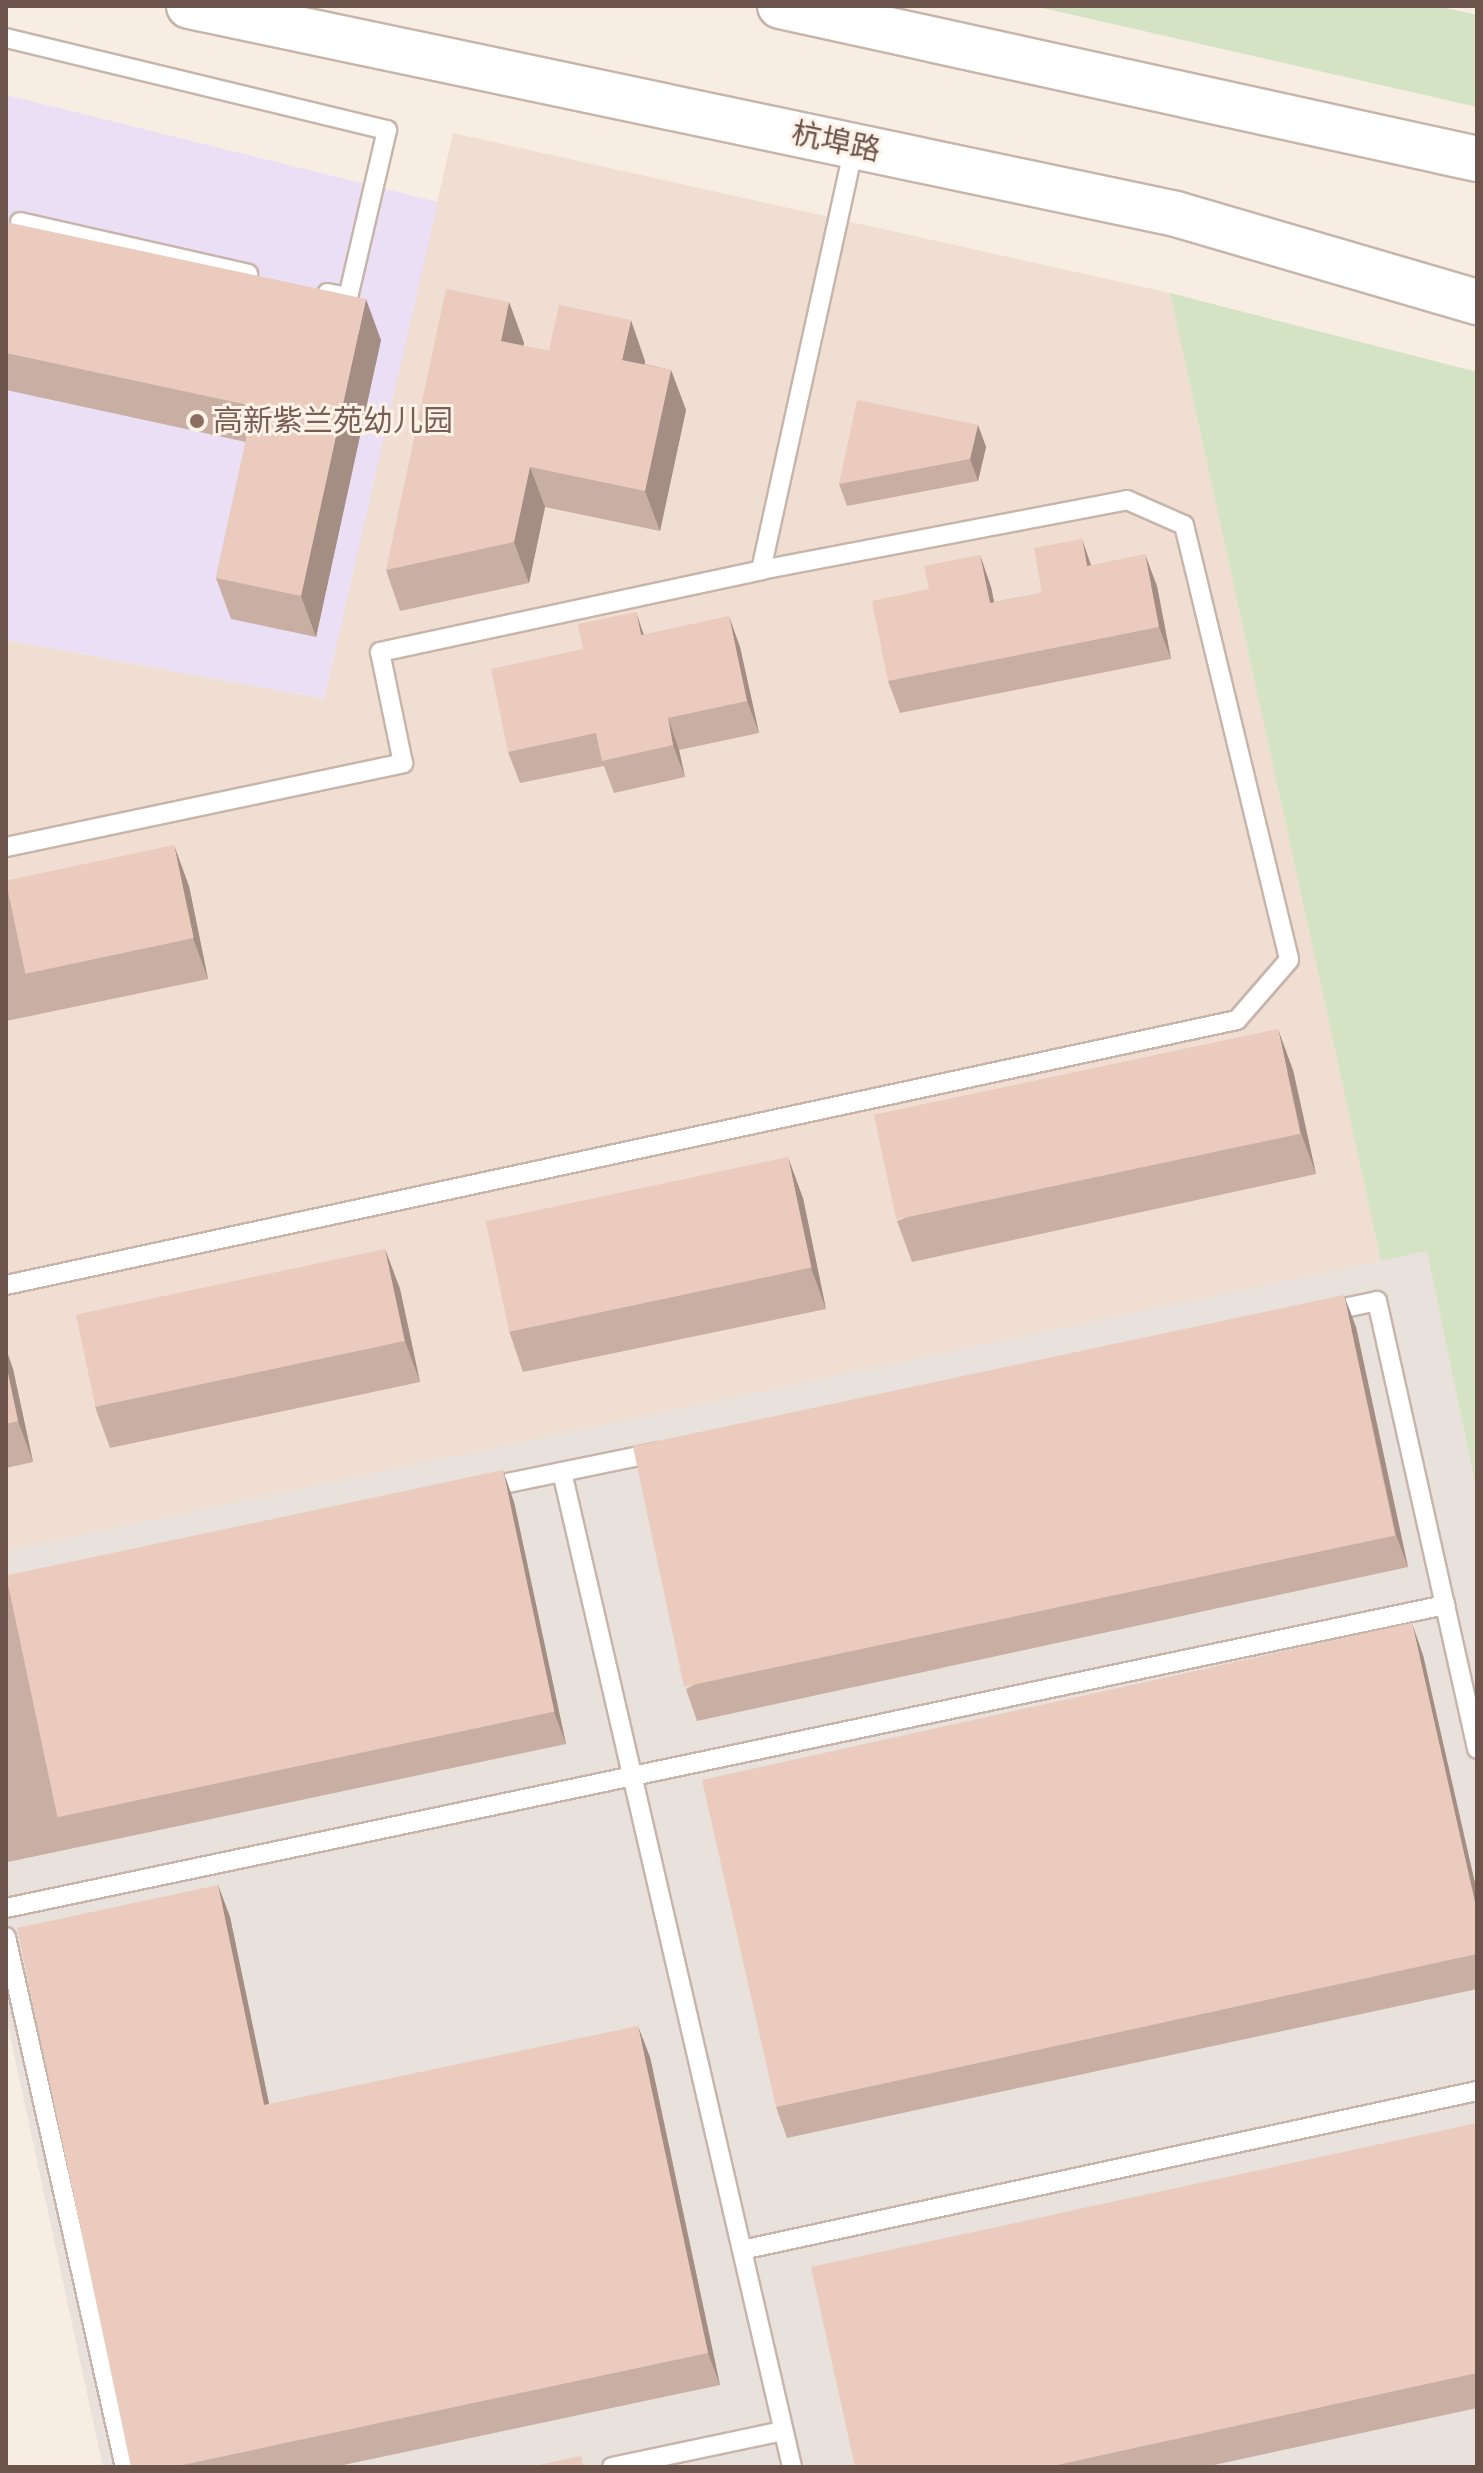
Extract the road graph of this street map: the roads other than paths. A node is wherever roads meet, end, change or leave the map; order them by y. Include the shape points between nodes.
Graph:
1 (189, 6) edge
2 (780, 6) edge
3 (6, 38) edge
4 (854, 146) junction
5 (1477, 159) edge
6 (20, 222) edge
7 (273, 280) edge
8 (303, 287) edge
9 (1477, 302) edge
10 (761, 570) junction
11 (6, 847) edge
12 (6, 1285) edge
13 (1300, 1317) edge
14 (685, 1446) edge
15 (562, 1472) junction
16 (469, 1491) edge
17 (1445, 1605) junction
18 (1477, 1749) edge
19 (632, 1776) junction
20 (6, 1908) edge
21 (6, 1937) edge
22 (1477, 2091) edge
23 (742, 2250) junction
24 (783, 2431) junction
25 (125, 2467) edge
26 (612, 2467) edge
27 (792, 2467) edge

1 - 4 main road, 杭埠路
2 - 5 main road
3 - 8 lane via 387,130 348,297
4 - 9 main road, 杭埠路 via 1176,214
4 - 10 lane
6 - 7 lane
10 - 11 lane via 380,652 403,763
10 - 12 lane via 1127,500 1184,525 1289,960 1237,1020
13 - 17 lane via 1377,1301
14 - 15 lane
15 - 16 lane
15 - 19 lane
17 - 18 lane
17 - 19 lane
19 - 20 lane
19 - 23 lane
21 - 25 lane
22 - 23 lane
23 - 24 lane
24 - 26 lane
24 - 27 lane

